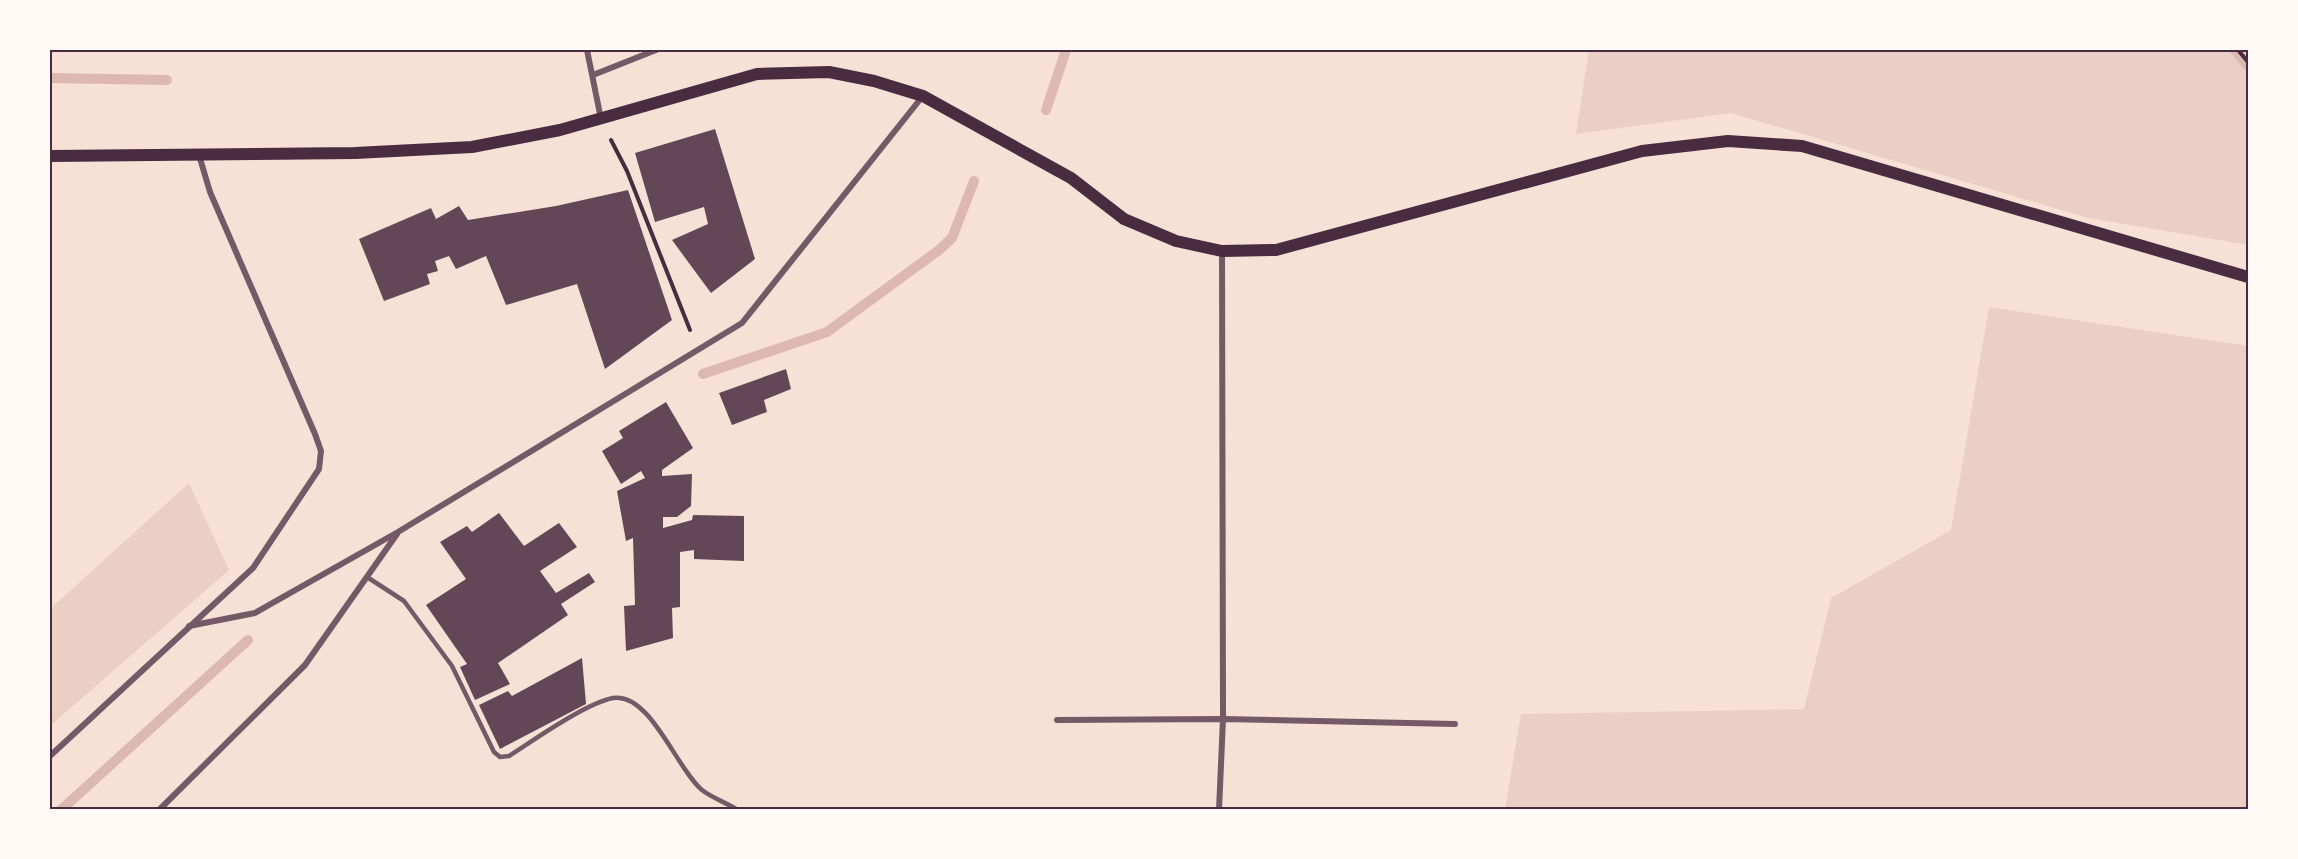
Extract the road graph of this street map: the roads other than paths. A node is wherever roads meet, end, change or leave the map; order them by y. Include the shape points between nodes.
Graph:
1 (587, 50) edge
2 (656, 50) edge
3 (593, 75) junction
4 (923, 96) junction
5 (602, 120) junction
6 (199, 155) junction
7 (50, 156) edge
8 (1222, 252) junction
9 (2248, 278) edge
10 (398, 532) junction
11 (367, 576) junction
12 (189, 626) junction
13 (1223, 719) junction
14 (1057, 720) dead end
15 (1455, 724) dead end
16 (50, 756) edge
17 (159, 810) edge
18 (738, 810) edge
19 (1219, 810) edge

1 - 3 street
2 - 3 street
3 - 5 street
4 - 5 main road via 829,72 757,74
4 - 8 main road via 1071,178 1125,219 1176,241
4 - 10 street via 742,323
5 - 6 main road via 472,147
6 - 7 main road
6 - 12 street via 210,192 321,451 320,469 253,568
8 - 9 main road via 1276,250 1641,151 1728,141 1802,146
8 - 13 street
10 - 11 street
10 - 12 street via 255,613
11 - 17 street via 304,664
11 - 18 lane via 411,610 452,666 500,757 509,756 577,714 614,698 635,701 648,713 677,760 702,790
12 - 16 street
13 - 14 street
13 - 15 street
13 - 19 street

